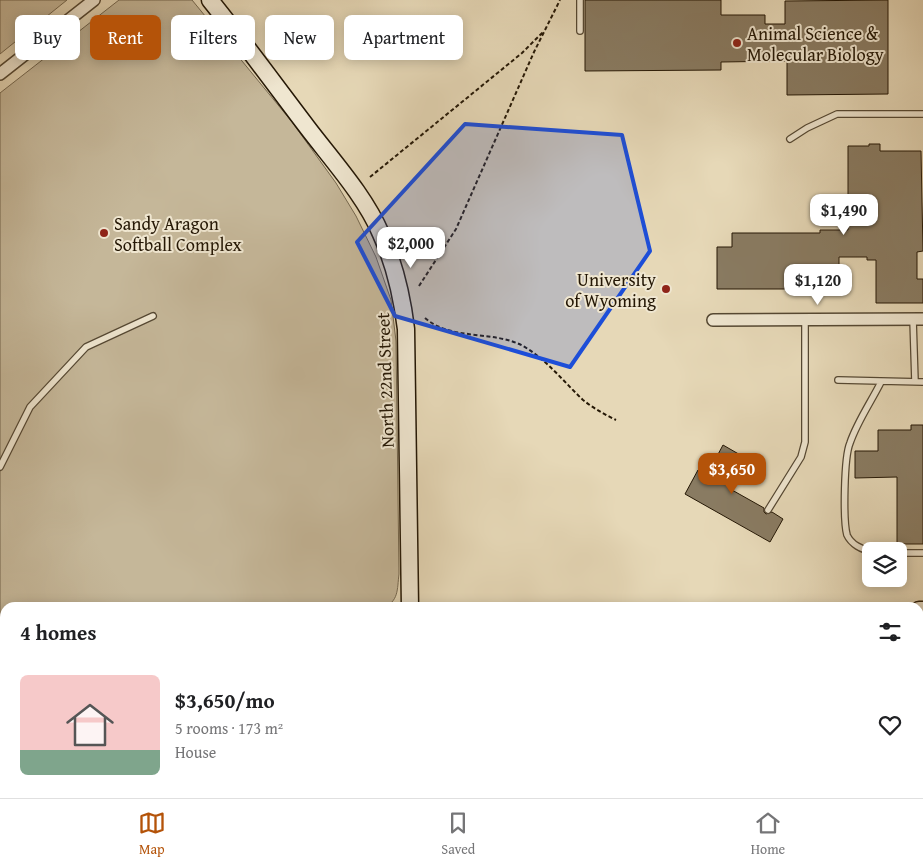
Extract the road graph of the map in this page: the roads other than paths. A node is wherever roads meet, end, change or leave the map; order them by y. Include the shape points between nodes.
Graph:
1 (94, 0) edge
2 (210, 0) edge
3 (580, 0) edge
4 (580, 30) dead end
5 (0, 74) edge
6 (923, 114) edge
7 (790, 139) dead end
8 (153, 316) dead end
9 (918, 319) edge
10 (713, 320) dead end
11 (805, 320) junction
12 (838, 380) dead end
13 (881, 382) junction
14 (915, 382) junction
15 (923, 382) edge
16 (0, 467) edge
17 (768, 510) dead end
18 (862, 548) edge
19 (907, 553) edge
20 (923, 553) edge
21 (410, 602) edge

1 - 5 street
2 - 21 street, North 22nd Street via 366,207 392,261 402,296 406,329
3 - 4 lane
6 - 7 lane via 837,114
8 - 16 lane via 86,347 30,407
9 - 11 street
9 - 14 lane
10 - 11 street
11 - 17 lane via 805,442 801,457
12 - 13 lane
13 - 14 lane
13 - 18 lane via 846,454 848,535 853,544
14 - 15 lane
19 - 20 lane

